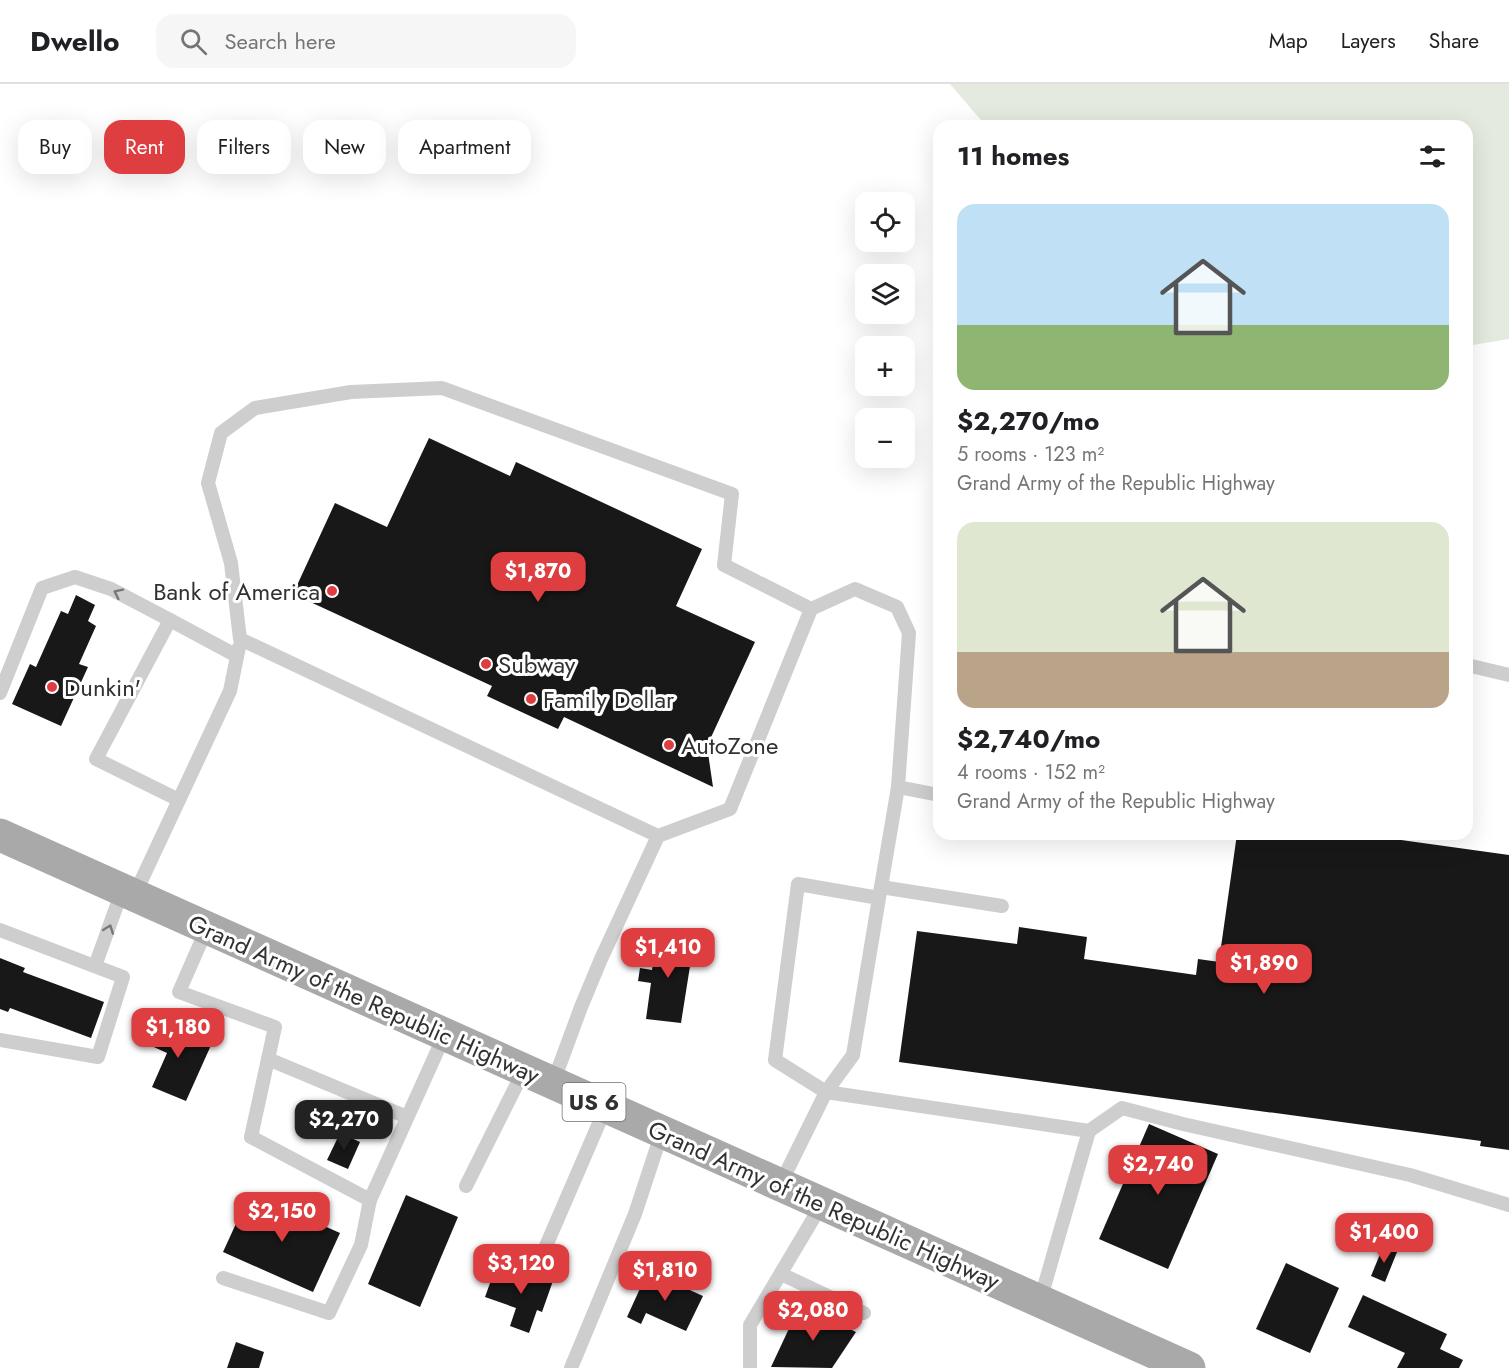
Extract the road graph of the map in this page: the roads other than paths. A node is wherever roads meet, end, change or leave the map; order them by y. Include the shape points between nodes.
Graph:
1 (811, 609) junction
2 (170, 620) junction
3 (240, 639) junction
4 (237, 656) junction
5 (1473, 666) edge
6 (1509, 675) edge
7 (0, 693) edge
8 (898, 787) junction
9 (933, 794) edge
10 (179, 800) junction
11 (0, 835) edge
12 (658, 836) junction
13 (880, 892) junction
14 (128, 893) junction
15 (1002, 906) dead end
16 (207, 928) junction
17 (0, 930) edge
18 (95, 966) junction
19 (445, 1034) junction
20 (0, 1040) edge
21 (268, 1059) junction
22 (538, 1077) junction
23 (826, 1092) junction
24 (606, 1107) junction
25 (407, 1117) junction
26 (1089, 1131) junction
27 (662, 1132) junction
28 (780, 1185) junction
29 (465, 1186) dead end
30 (369, 1200) junction
31 (822, 1204) junction
32 (1509, 1206) edge
33 (546, 1246) dead end
34 (781, 1274) junction
35 (223, 1278) dead end
36 (1040, 1301) junction
37 (864, 1313) dead end
38 (1169, 1364) edge
39 (571, 1368) edge
40 (750, 1368) edge

1 - 3 lane via 724,565 732,494 442,388 351,392 255,408 221,433 208,483 231,563
1 - 8 lane via 855,589 897,607 909,633
1 - 12 lane via 730,809
2 - 4 lane
2 -> 7 lane via 111,589 75,577 42,588
2 - 10 lane via 96,759
3 - 4 lane
3 - 12 lane
4 - 10 lane via 230,691
5 - 6 lane
8 - 9 lane
8 - 13 lane
10 - 14 lane
11 - 14 main road, Grand Army of the Republic Highway / US 6
12 - 22 lane via 589,986
13 - 15 lane
13 - 23 lane via 854,1055
13 - 23 lane via 798,884 776,1060
14 - 16 main road, Grand Army of the Republic Highway / US 6
18 -> 14 lane
16 - 19 main road, Grand Army of the Republic Highway / US 6
16 - 21 lane via 179,992 275,1027
17 - 18 lane
18 - 20 lane via 123,977 98,1057
19 - 22 main road, Grand Army of the Republic Highway / US 6
19 - 25 lane
21 - 25 lane
21 - 30 lane via 251,1137
22 - 24 main road, Grand Army of the Republic Highway / US 6
22 - 29 lane
23 - 26 lane
23 - 28 lane
24 - 27 main road, Grand Army of the Republic Highway / US 6
24 - 33 lane
25 - 30 lane
26 - 32 lane via 1122,1108 1410,1175
26 - 36 lane
27 - 28 main road, Grand Army of the Republic Highway / US 6
27 - 39 lane via 635,1215
28 - 31 main road, Grand Army of the Republic Highway / US 6
30 - 35 lane via 361,1245 329,1313
31 - 34 lane
31 - 36 main road, Grand Army of the Republic Highway / US 6
34 - 37 lane
34 - 40 lane via 750,1324
36 - 38 main road, Grand Army of the Republic Highway / US 6

